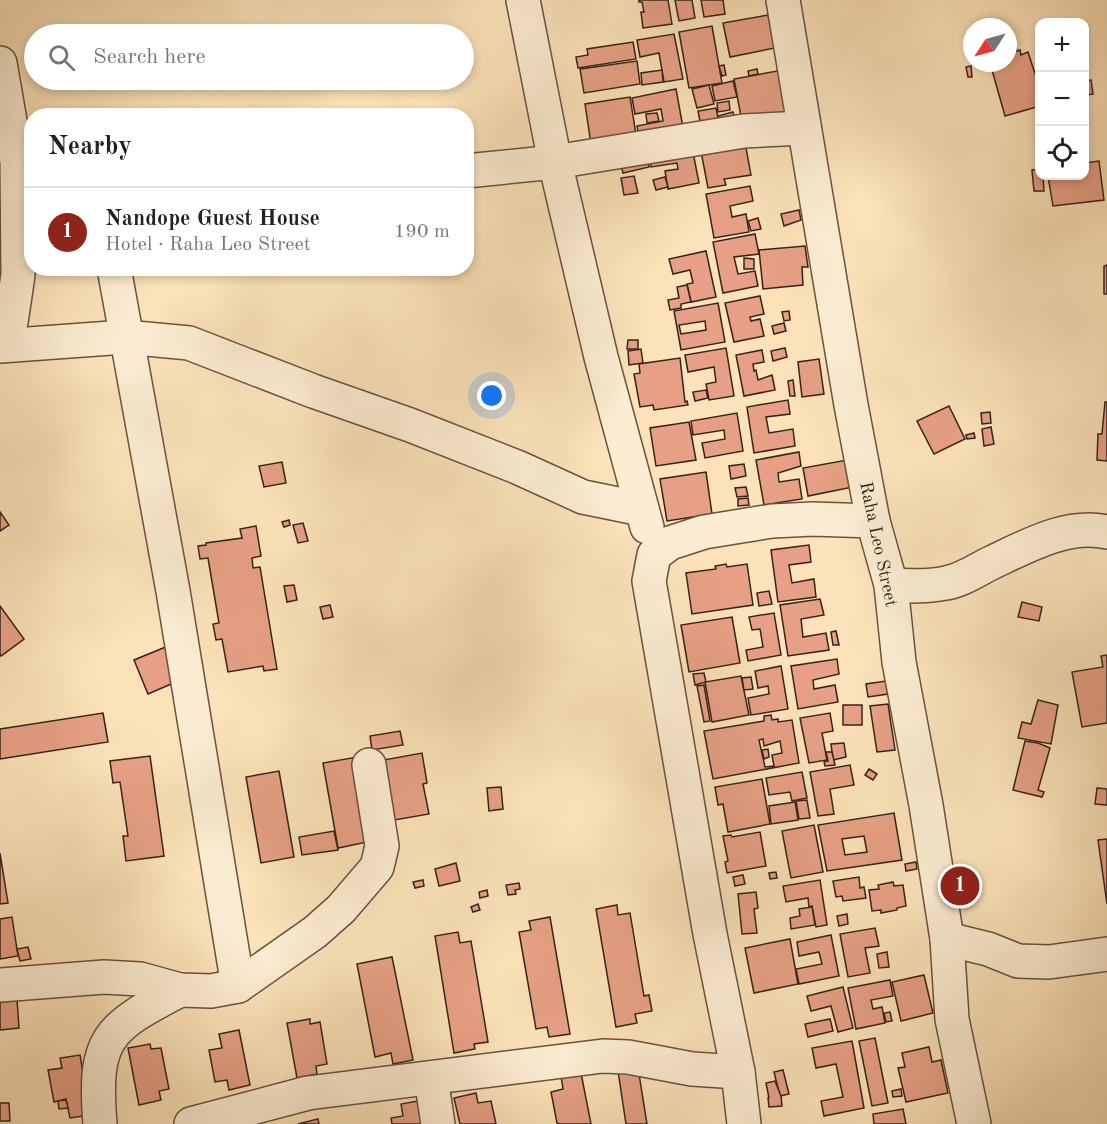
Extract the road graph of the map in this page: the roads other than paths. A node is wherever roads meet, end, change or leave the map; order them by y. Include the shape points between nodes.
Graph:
1 (523, 0) edge
2 (783, 0) edge
3 (0, 63) edge
4 (803, 128) junction
5 (555, 162) junction
6 (474, 170) edge
7 (24, 229) edge
8 (24, 244) edge
9 (115, 276) edge
10 (125, 337) junction
11 (0, 342) edge
12 (0, 346) edge
13 (642, 509) junction
14 (873, 521) junction
15 (1107, 532) edge
16 (654, 555) junction
17 (891, 585) junction
18 (369, 765) dead end
19 (947, 939) junction
20 (1107, 954) edge
21 (0, 985) edge
22 (238, 986) junction
23 (180, 990) junction
24 (738, 1072) junction
25 (431, 1078) junction
26 (100, 1124) edge
27 (191, 1124) edge
28 (438, 1124) edge
29 (744, 1124) edge
30 (974, 1124) edge

1 - 5 street
2 - 4 street, Raha Leo Street
3 - 7 street
4 - 5 street via 744,130
4 - 14 street, Raha Leo Street
5 - 6 street
5 - 13 street
8 - 11 street via 11,322
9 - 10 street
10 - 12 street
10 - 13 street via 189,343 421,429 583,497
10 - 22 street via 173,591
13 - 16 street
14 - 16 street via 772,521 705,532 670,543
14 - 17 street, Raha Leo Street
15 - 17 street via 1077,530 1055,535 948,583
16 - 24 street via 649,581
17 - 19 street, Raha Leo Street via 899,662
18 - 22 street via 382,846 377,867 315,932
19 - 20 street via 1018,961 1049,962
19 - 30 street, Raha Leo Street via 952,1019
21 - 23 street via 104,977 140,979
22 - 23 street via 211,991
23 - 26 street via 129,1018 105,1047 100,1061
24 - 25 street via 692,1070 603,1056
24 - 29 street
25 - 27 street via 308,1093
25 - 28 street

